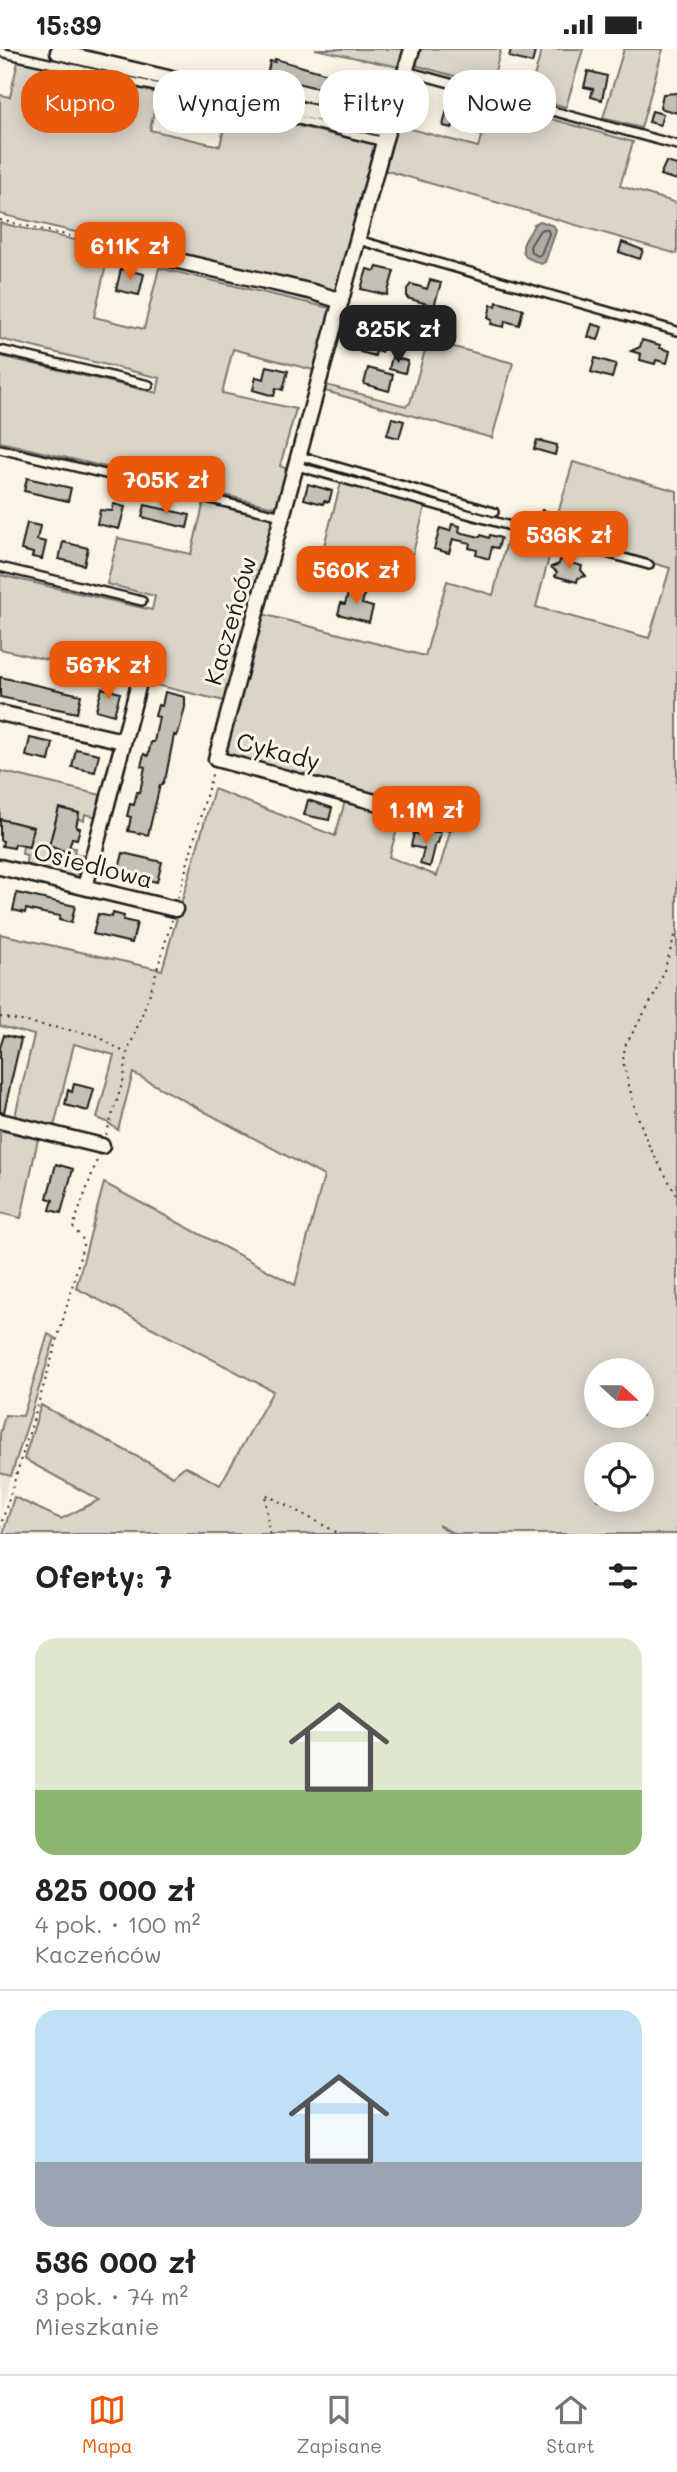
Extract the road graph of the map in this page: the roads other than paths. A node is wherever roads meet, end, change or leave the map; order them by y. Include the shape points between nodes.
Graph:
1 (412, 49) edge
2 (0, 52) edge
3 (58, 52) dead end
4 (406, 70) edge
5 (429, 77) edge
6 (387, 133) edge
7 (386, 136) junction
8 (677, 145) edge
9 (358, 240) junction
10 (118, 247) road end
11 (341, 301) junction
12 (677, 331) edge
13 (0, 350) edge
14 (149, 385) dead end
15 (0, 449) edge
16 (298, 461) junction
17 (494, 512) dead end
18 (284, 516) junction
19 (649, 565) dead end
20 (0, 567) edge
21 (142, 601) dead end
22 (139, 683) dead end
23 (0, 713) edge
24 (123, 741) junction
25 (216, 759) joint
26 (449, 822) dead end
27 (0, 867) edge
28 (85, 887) junction
29 (175, 909) dead end
30 (0, 1121) edge
31 (102, 1146) road end

1 - 4 street, Kaczeńców
2 - 7 lane
3 - 7 street
5 - 8 lane
6 - 7 street, Kaczeńców
7 - 9 street, Kaczeńców
9 - 11 street, Kaczeńców
9 - 12 lane
10 - 11 street
11 - 16 street, Kaczeńców
13 - 14 lane
15 - 18 lane
16 - 17 lane
16 - 18 street, Kaczeńców
16 - 19 lane
18 - 25 street, Kaczeńców
20 - 21 lane
22 - 24 street
23 - 24 street
24 - 28 street
25 - 26 street, Cykady
27 - 28 street, Osiedlowa
28 - 29 street, Osiedlowa
30 - 31 street

